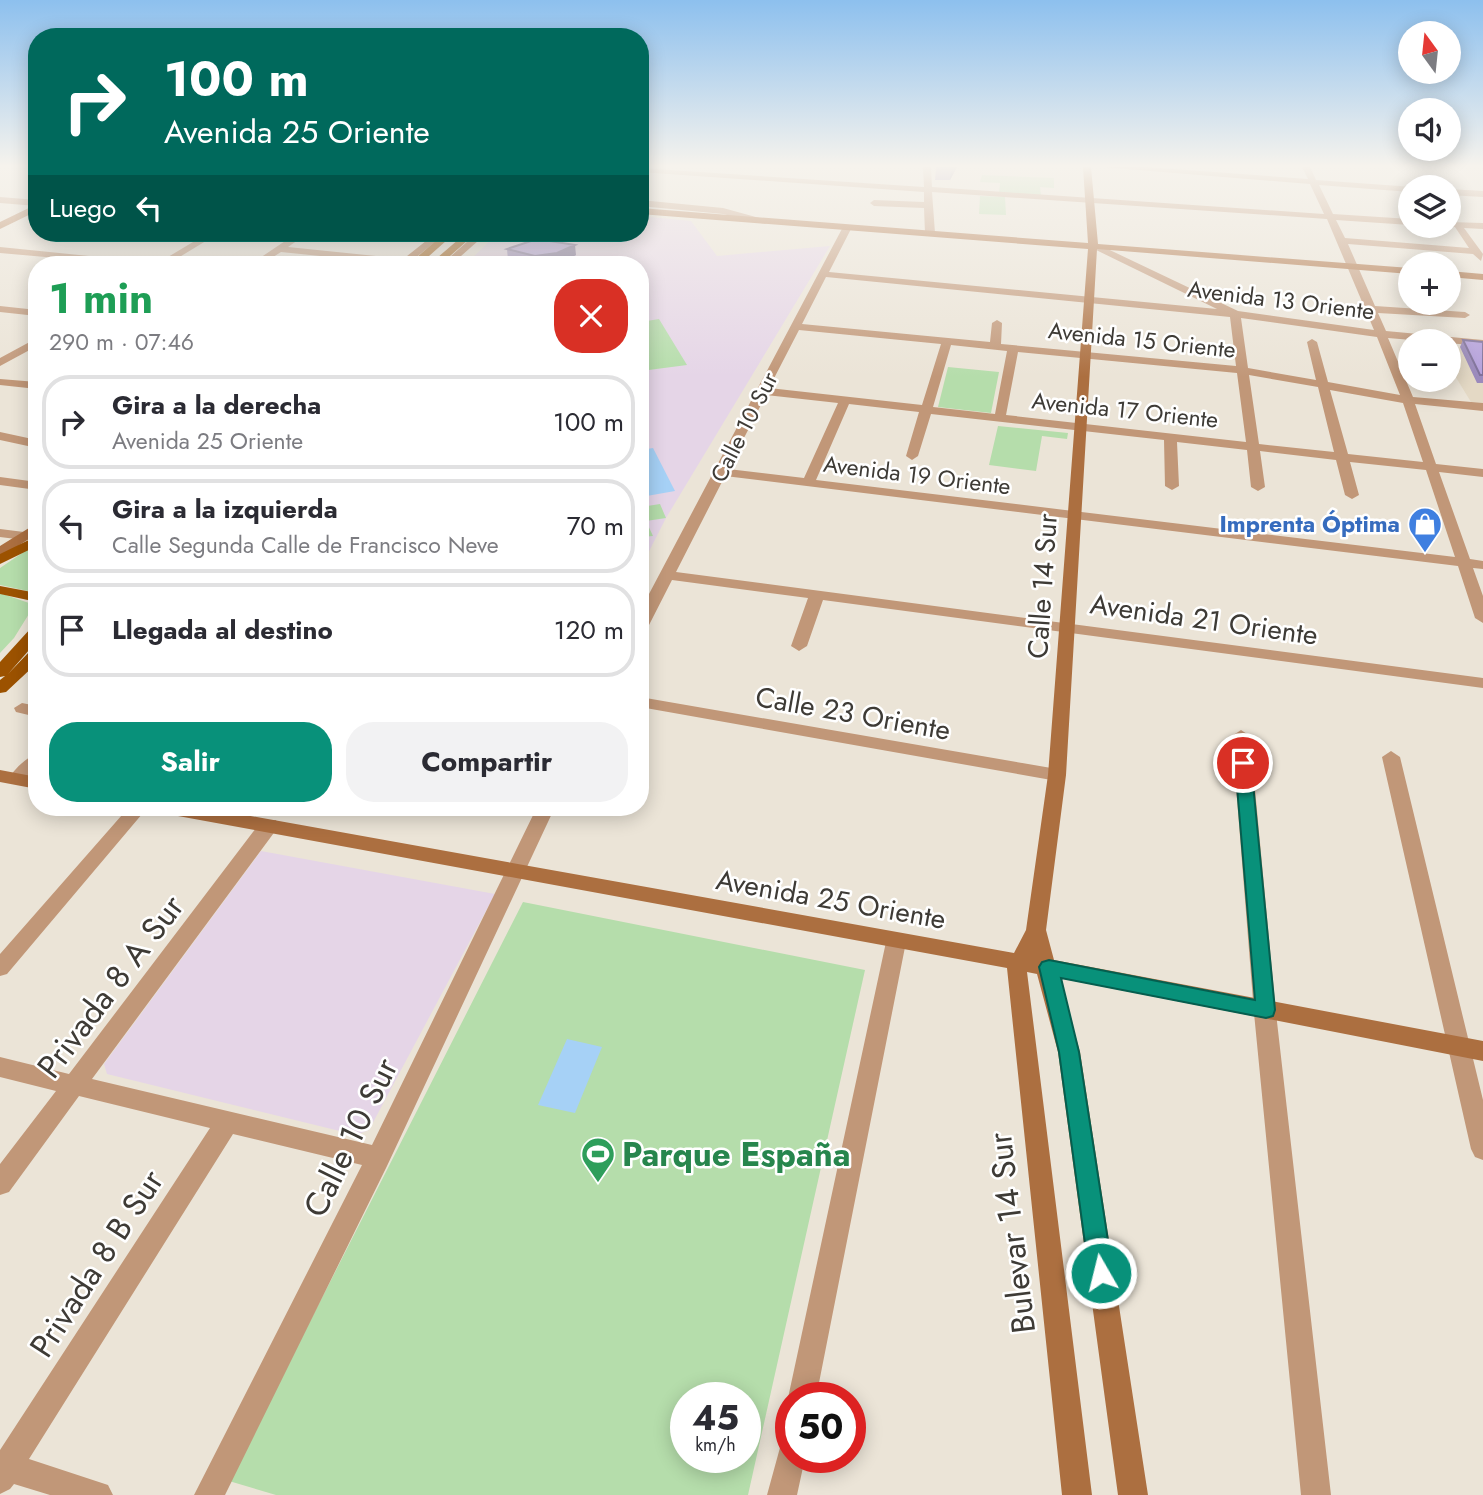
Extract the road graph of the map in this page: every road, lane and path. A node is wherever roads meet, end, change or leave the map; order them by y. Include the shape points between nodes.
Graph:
1 (841, 237) edge
2 (981, 237) edge
3 (1092, 237) edge
4 (1340, 237) edge
5 (1463, 237) edge
6 (1342, 241) junction
7 (199, 242) edge
8 (290, 242) edge
9 (431, 242) edge
10 (437, 242) edge
11 (461, 242) edge
12 (472, 242) edge
13 (1093, 245) junction
14 (279, 249) junction
15 (0, 250) edge
16 (1476, 251) junction
17 (66, 256) edge
18 (175, 256) edge
19 (268, 256) edge
20 (343, 256) edge
21 (415, 256) edge
22 (417, 256) edge
23 (444, 256) edge
24 (456, 256) edge
25 (1483, 261) edge
26 (1354, 266) junction
27 (1398, 270) edge
28 (822, 274) junction
29 (1461, 275) edge
30 (1483, 277) edge
31 (1090, 299) junction
32 (0, 309) edge
33 (1371, 309) junction
34 (28, 312) edge
35 (1235, 314) junction
36 (1465, 316) dead end
37 (997, 323) dead end
38 (796, 327) junction
39 (1381, 334) junction
40 (947, 342) junction
41 (1312, 342) dead end
42 (1483, 342) edge
43 (28, 346) edge
44 (995, 346) junction
45 (1013, 348) junction
46 (1086, 356) junction
47 (0, 363) edge
48 (1240, 370) junction
49 (0, 382) edge
50 (28, 385) edge
51 (1322, 385) junction
52 (763, 391) junction
53 (845, 400) junction
54 (1408, 400) junction
55 (1483, 407) edge
56 (927, 409) junction
57 (1000, 417) junction
58 (1081, 426) junction
59 (0, 436) edge
60 (1170, 436) junction
61 (28, 442) edge
62 (1251, 446) junction
63 (1341, 455) junction
64 (912, 456) dead end
65 (1427, 464) junction
66 (722, 472) junction
67 (1483, 472) edge
68 (0, 481) edge
69 (808, 483) junction
70 (28, 485) edge
71 (1172, 486) dead end
72 (1258, 487) dead end
73 (1352, 495) dead end
74 (1075, 516) junction
75 (0, 533) edge
76 (28, 535) edge
77 (28, 538) edge
78 (28, 539) edge
79 (0, 553) edge
80 (0, 560) edge
81 (1463, 563) junction
82 (1483, 565) edge
83 (668, 575) junction
84 (0, 590) edge
85 (817, 594) junction
86 (28, 596) edge
87 (649, 610) edge
88 (1483, 618) edge
89 (1068, 628) junction
90 (28, 641) edge
91 (799, 646) dead end
92 (28, 663) edge
93 (0, 673) edge
94 (1483, 683) edge
95 (0, 688) edge
96 (649, 704) edge
97 (1241, 736) dead end
98 (1391, 757) dead end
99 (28, 765) edge
100 (1057, 775) junction
101 (8, 777) edge
102 (28, 781) edge
103 (131, 816) edge
104 (218, 816) edge
105 (541, 816) edge
106 (270, 825) junction
107 (513, 870) junction
108 (1036, 930) junction
109 (896, 942) junction
110 (1018, 963) junction
111 (1049, 967) junction
112 (0, 968) edge
113 (1266, 1010) junction
114 (1458, 1046) junction
115 (1483, 1051) edge
116 (0, 1067) edge
117 (75, 1084) junction
118 (228, 1121) junction
119 (1483, 1149) edge
120 (378, 1158) junction
121 (0, 1184) edge
122 (805, 1382) edge
123 (2, 1470) edge
124 (787, 1473) edge
125 (98, 1495) edge
126 (209, 1495) edge
127 (782, 1495) edge
128 (1077, 1495) edge
129 (1133, 1495) edge
130 (1316, 1495) edge

1 - 28 street, Calle 10 Sur
2 - 13 main road
3 - 13 main road, Calle 14 Sur
4 - 6 street
5 - 16 street
6 - 16 street
6 - 26 street
7 - 18 street
8 - 14 street
9 - 21 main road
10 - 22 main road
11 - 23 main road
12 - 24 main road
13 - 26 main road
13 - 31 main road, Calle 14 Sur
13 - 35 street
14 - 19 street
14 - 20 street
15 - 17 street
16 - 25 street
26 - 27 main road
26 - 33 street
28 - 31 street, Avenida 13 Oriente
28 - 38 street, Calle 10 Sur
29 - 30 main road
31 - 35 street, Avenida 13 Oriente
31 - 46 main road, Calle 14 Sur
32 - 34 street
33 - 36 street
33 - 39 street
35 - 39 street, Avenida 13 Oriente
35 - 48 street
37 - 44 street
38 - 40 street, Avenida 15 Oriente
38 - 52 street, Calle 10 Sur
39 - 42 street, Avenida 13 Oriente
39 - 54 street
40 - 44 street, Avenida 15 Oriente
40 - 56 street
41 - 51 street
43 - 47 street
44 - 45 street, Avenida 15 Oriente
45 - 46 street, Avenida 15 Oriente
45 - 57 street
46 - 48 street, Avenida 15 Oriente
46 - 58 main road, Calle 14 Sur
48 - 51 street, Avenida 15 Oriente
48 - 62 street
49 - 50 street
51 - 54 street, Avenida 15 Oriente
51 - 63 street
52 - 53 street, Avenida 17 Oriente
52 - 66 street, Calle 10 Sur
53 - 56 street, Avenida 17 Oriente
53 - 69 street
54 - 55 street, Avenida 15 Oriente
54 - 65 street
56 - 57 street, Avenida 17 Oriente
56 - 64 street
57 - 58 street, Avenida 17 Oriente
58 - 60 street, Avenida 17 Oriente
58 - 74 main road, Calle 14 Sur
59 - 61 street
60 - 62 street, Avenida 17 Oriente
60 - 71 street
62 - 63 street, Avenida 17 Oriente
62 - 72 street
63 - 65 street, Avenida 17 Oriente
63 - 73 street
65 - 67 street, Avenida 17 Oriente
65 - 81 street
66 - 69 street, Avenida 19 Oriente
66 - 83 street, Calle 10 Sur
68 - 70 street
69 - 74 street, Avenida 19 Oriente
74 - 81 street, Avenida 19 Oriente
74 - 89 main road, Calle 14 Sur
75 - 76 street
77 - 79 main road
78 - 80 main road
81 - 82 street, Avenida 19 Oriente
81 - 88 street
83 - 85 street, Avenida 21 Oriente
83 - 87 street, Calle 10 Sur
84 - 86 main road
85 - 89 street, Avenida 21 Oriente
85 - 91 street
89 - 94 street, Avenida 21 Oriente
89 - 100 main road, Calle 14 Sur
90 - 93 main road
92 - 95 main road
96 - 100 street, Calle 23 Oriente
97 - 113 street
98 - 114 street
99 - 101 street
100 - 108 main road, Calle 14 Sur
101 - 102 main road
103 - 112 street
104 - 106 main road, Avenida 25 Oriente
105 - 107 street, Calle 10 Sur
106 - 107 main road, Avenida 25 Oriente
106 - 117 street, Privada 8 A Sur
107 - 109 main road, Avenida 25 Oriente
107 - 120 street, Calle 10 Sur
108 - 110 main road, Calle 14 Sur
108 - 111 main road, Calle 14 Sur
109 - 110 main road, Avenida 25 Oriente
109 - 122 street
110 - 111 main road, Avenida 25 Oriente
110 - 128 main road, Bulevar 14 Sur
111 - 113 main road, Avenida 25 Oriente
111 - 129 main road via 1069,1052
113 - 114 main road, Avenida 25 Oriente
113 - 130 street
114 - 115 main road, Avenida 25 Oriente
114 - 119 street
116 - 117 street
117 - 118 street
117 - 121 street, Privada 8 A Sur
118 - 120 street
118 - 123 street, Privada 8 B Sur
120 - 126 street, Calle 10 Sur
123 - 125 street
124 - 127 street

